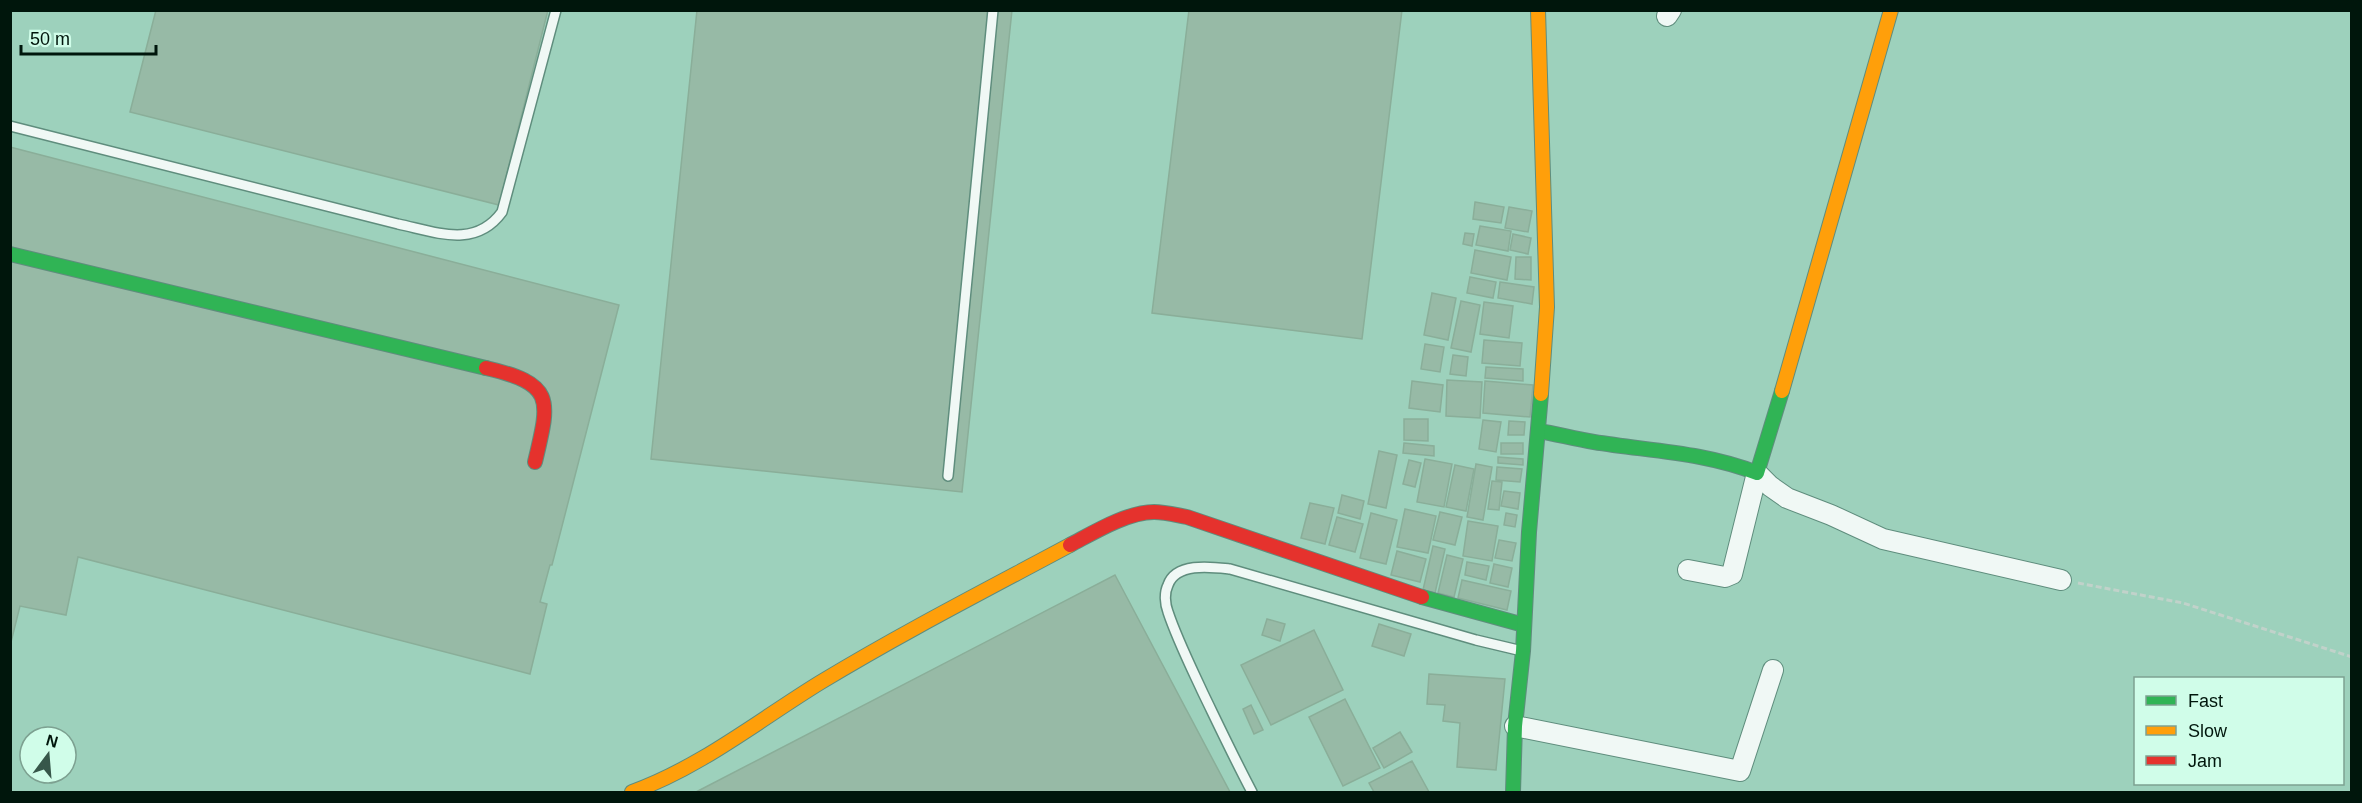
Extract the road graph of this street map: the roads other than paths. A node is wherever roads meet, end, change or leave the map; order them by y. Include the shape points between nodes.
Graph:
1 (556, 10) edge
2 (993, 10) edge
3 (1538, 10) edge
4 (1887, 11) edge
5 (10, 126) edge
6 (10, 254) edge
7 (1539, 431) junction
8 (535, 462) dead end
9 (1757, 473) junction
10 (948, 476) dead end
11 (1688, 570) dead end
12 (2061, 580) road end
13 (1524, 625) junction
14 (1523, 651) junction
15 (1773, 670) dead end
16 (1515, 726) junction
17 (632, 792) edge
18 (1252, 792) edge
19 (1513, 792) edge

1 - 5 lane via 502,212 496,221 468,236 398,224
2 - 10 lane
3 - 7 street via 1547,307
4 - 9 street
6 - 8 street via 513,374 532,382 545,401 545,420
7 - 9 street via 1676,451 1738,464
7 - 13 street
9 - 11 street via 1732,574 1725,577
9 - 12 street via 1787,498 1883,539
13 - 14 street
13 - 17 street via 1400,591 1187,517 1138,514 1098,530 913,628 731,741
14 - 16 street
14 - 18 lane via 1230,569 1202,567 1177,573 1168,583 1167,610
15 - 16 street via 1740,771
16 - 19 street

